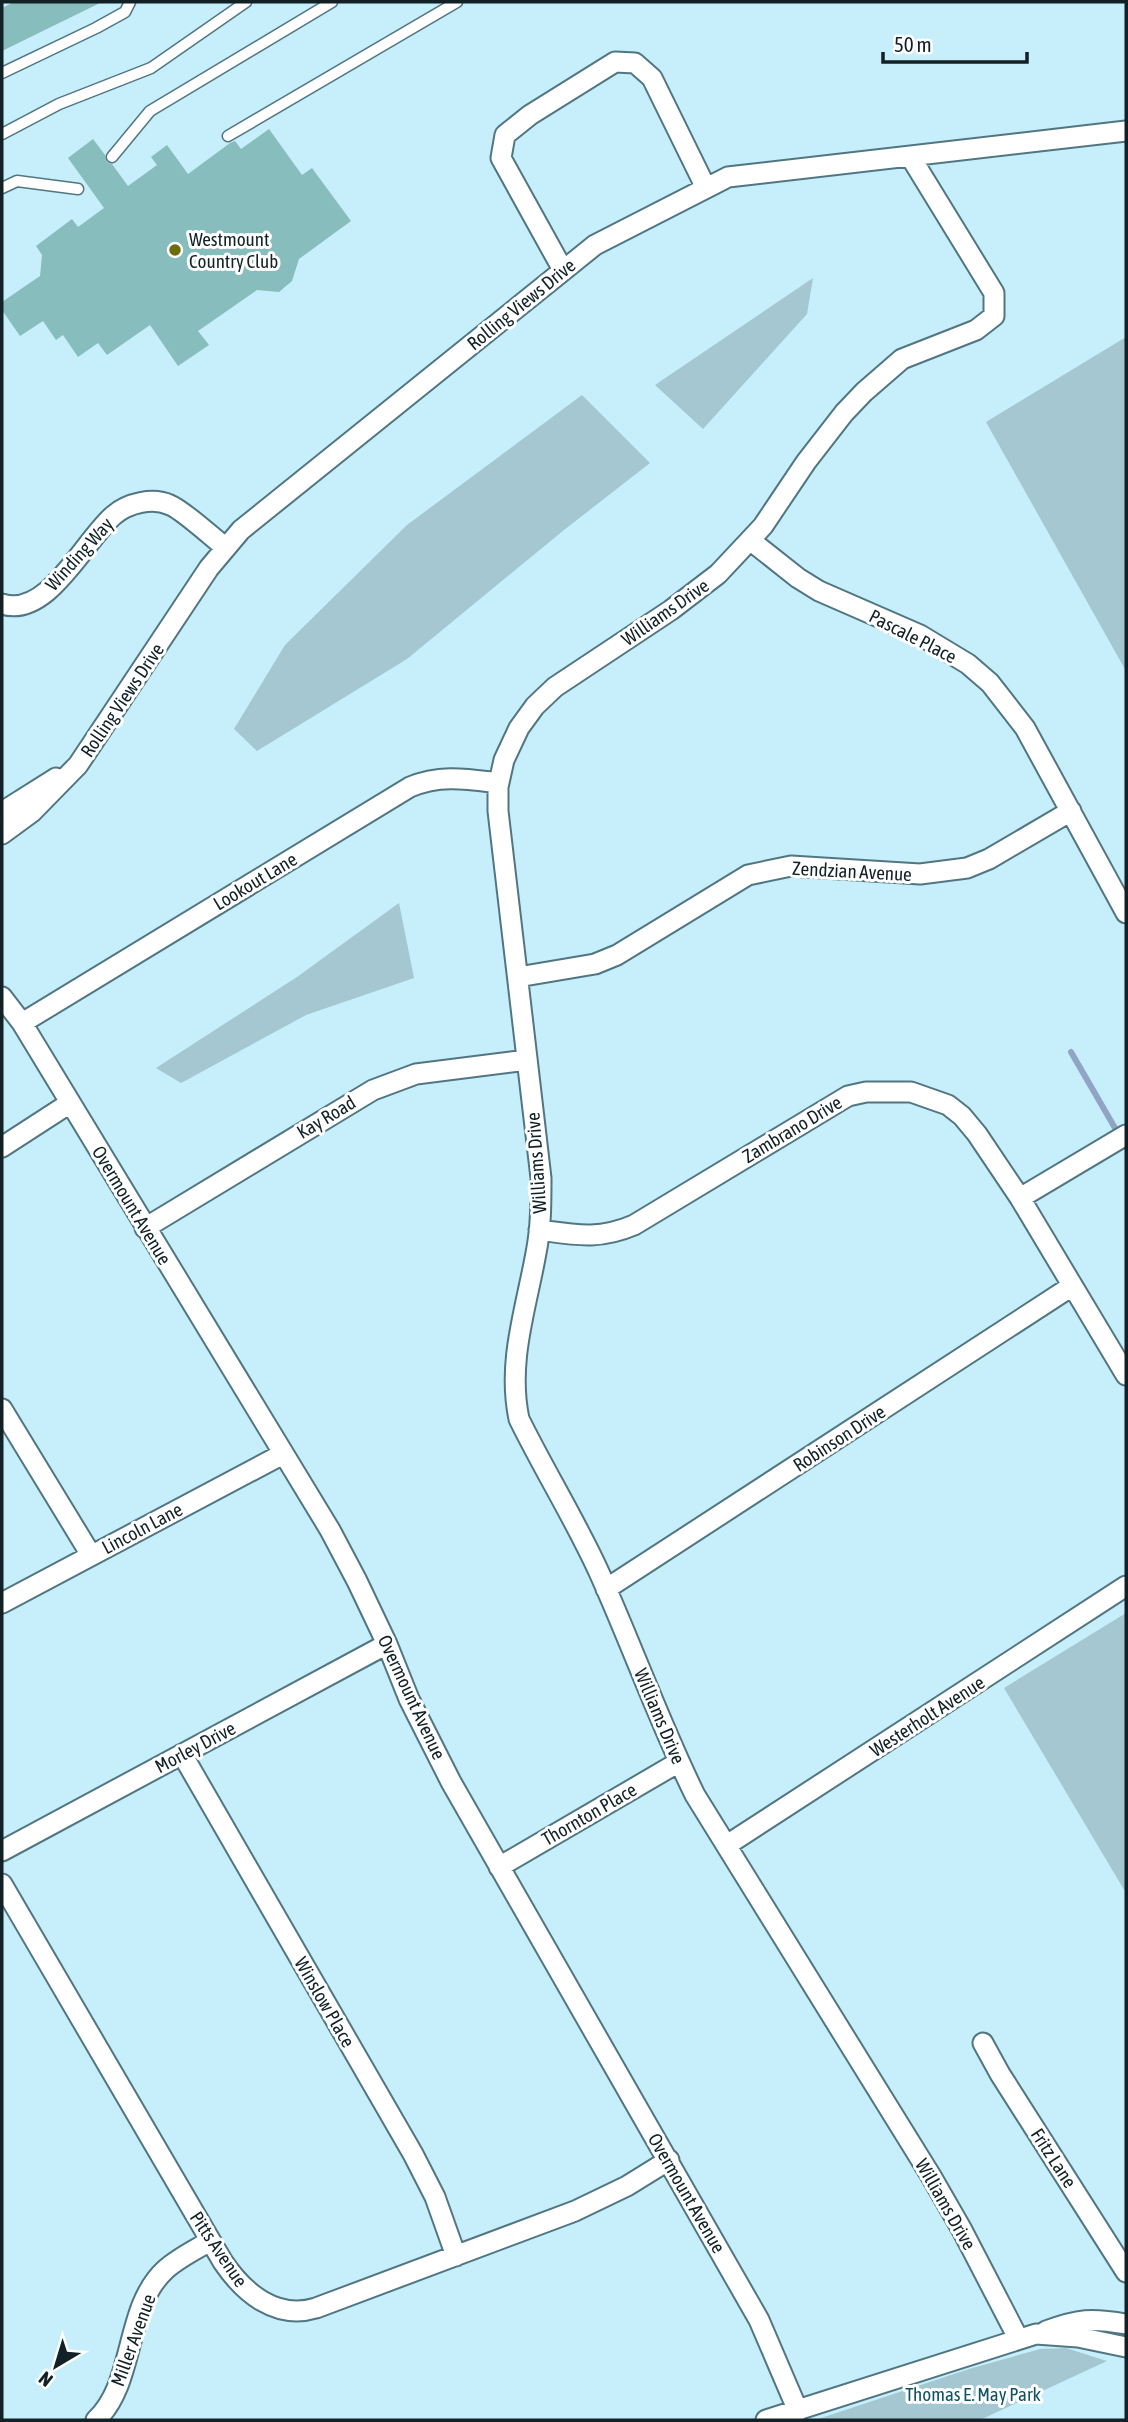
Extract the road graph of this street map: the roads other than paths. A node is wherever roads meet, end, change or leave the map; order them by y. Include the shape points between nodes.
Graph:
1 (130, 2) edge
2 (246, 2) edge
3 (332, 2) edge
4 (457, 2) edge
5 (2, 73) edge
6 (1126, 131) edge
7 (2, 134) edge
8 (228, 136) dead end
9 (910, 156) junction
10 (113, 157) dead end
11 (2, 188) edge
12 (706, 188) junction
13 (78, 189) dead end
14 (563, 270) junction
15 (750, 540) junction
16 (226, 548) junction
17 (2, 604) edge
18 (78, 765) junction
19 (499, 783) junction
20 (1071, 811) junction
21 (2, 812) edge
22 (2, 834) edge
23 (1126, 913) edge
24 (517, 977) junction
25 (2, 997) edge
26 (22, 1023) junction
27 (527, 1060) junction
28 (70, 1103) junction
29 (1126, 1135) edge
30 (2, 1147) edge
31 (1020, 1198) junction
32 (145, 1228) junction
33 (539, 1230) junction
34 (1072, 1286) junction
35 (1126, 1375) edge
36 (2, 1409) edge
37 (283, 1454) junction
38 (90, 1555) junction
39 (1126, 1586) edge
40 (606, 1589) junction
41 (2, 1603) edge
42 (387, 1644) junction
43 (182, 1754) junction
44 (679, 1762) junction
45 (727, 1844) junction
46 (2, 1851) edge
47 (499, 1867) junction
48 (2, 1884) edge
49 (983, 2043) dead end
50 (669, 2160) junction
51 (210, 2241) junction
52 (456, 2256) junction
53 (1126, 2272) edge
54 (1126, 2324) edge
55 (1027, 2337) junction
56 (1126, 2347) edge
57 (798, 2411) junction
58 (96, 2420) edge
59 (766, 2420) edge

1 - 5 lane via 125,12 96,29
2 - 7 lane via 150,68 59,104
3 - 10 lane via 150,111
4 - 8 lane
6 - 9 street, Rolling Views Drive
9 - 12 street, Rolling Views Drive via 728,177
9 - 15 street, Williams Drive via 994,293 994,316 976,330 902,359 864,392
11 - 13 lane via 17,181
12 - 14 street, Rolling Views Drive via 595,245
12 - 14 street via 652,78 635,63 615,62 505,135 501,158
14 - 16 street, Rolling Views Drive via 241,530
15 - 19 street, Williams Drive via 719,574 555,687 535,706 509,749
15 - 20 street, Pascale Place via 819,591 920,635 968,664 1007,702
16 - 17 street, Winding Way via 171,505 147,500 115,513 39,598 11,607
16 - 18 street, Rolling Views Drive
18 - 21 street, Rolling Views Drive
18 - 22 street, Rolling Views Drive via 32,812
19 - 24 street, Williams Drive via 498,811
19 - 26 street, Lookout Lane via 450,777 410,788
20 - 23 street, Pascale Place
20 - 24 street, Zendzian Avenue via 967,868 920,874 791,866 748,875 617,955 595,964
24 - 27 street, Williams Drive
25 - 26 street, Overmount Avenue
26 - 28 street, Overmount Avenue
27 - 32 street, Kay Road via 416,1074 373,1090
27 - 33 street, Williams Drive via 541,1178
28 - 30 street
28 - 32 street, Overmount Avenue
29 - 31 street
31 - 33 street, Zambrano Drive via 977,1134 948,1105 911,1092 866,1092 829,1106 618,1232 600,1237
31 - 34 street, Zambrano Drive
32 - 37 street, Overmount Avenue
33 - 40 street, Williams Drive via 514,1364 515,1400 519,1419
34 - 35 street, Zambrano Drive
34 - 40 street, Robinson Drive
36 - 38 street
37 - 38 street, Lincoln Lane
37 - 42 street, Overmount Avenue via 335,1540
38 - 41 street, Lincoln Lane
39 - 45 street, Westerholt Avenue
40 - 44 street, Williams Drive
42 - 43 street, Morley Drive
42 - 47 street, Overmount Avenue via 450,1782
43 - 46 street, Morley Drive
43 - 52 street, Winslow Place via 414,2154
44 - 45 street, Williams Drive
44 - 47 street, Thornton Place
45 - 55 street, Williams Drive
47 - 50 street, Overmount Avenue
48 - 51 street, Pitts Avenue
49 - 53 street, Fritz Lane
50 - 52 street, Pitts Avenue via 575,2211
50 - 57 street, Overmount Avenue via 759,2320
51 - 52 street, Pitts Avenue via 248,2292 262,2302 294,2311 316,2308
51 - 58 street, Miller Avenue via 176,2261 153,2284 118,2386
54 - 55 street via 1079,2320
55 - 56 street via 1078,2337
55 - 57 street
57 - 59 street

